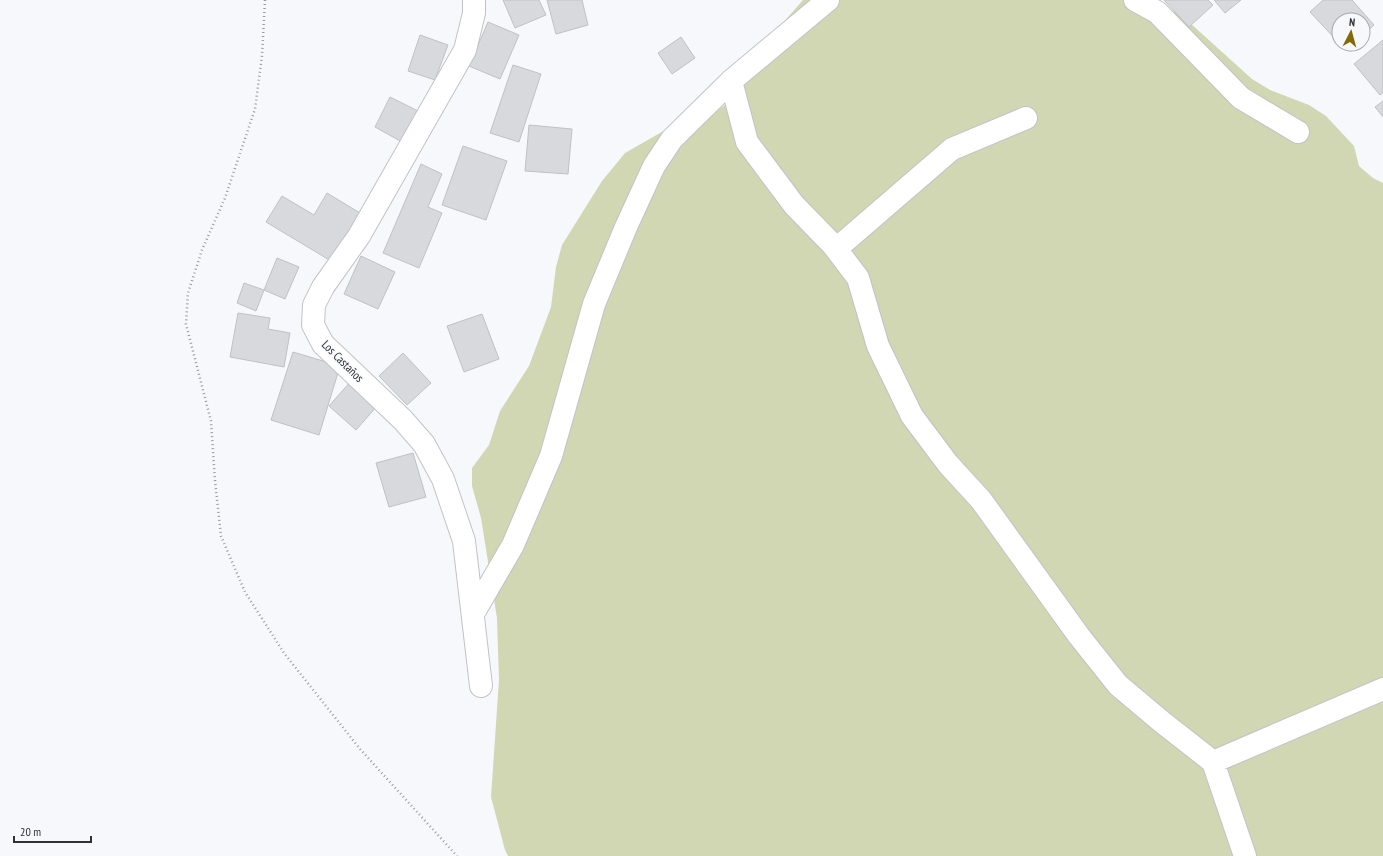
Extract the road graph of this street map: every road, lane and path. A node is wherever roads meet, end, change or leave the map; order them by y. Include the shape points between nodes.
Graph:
1 (265, 0) edge
2 (474, 0) edge
3 (828, 0) edge
4 (1135, 0) edge
5 (732, 81) junction
6 (1026, 118) dead end
7 (1298, 132) dead end
8 (836, 250) junction
9 (473, 614) junction
10 (482, 686) dead end
11 (1383, 689) edge
12 (1213, 762) junction
13 (457, 856) edge
14 (1245, 856) edge

1 - 13 path via 262,56 255,109 225,198 202,250 188,293 186,324 211,421 221,536 245,592 284,653 360,748
2 - 9 street, Los Castaños via 474,13 465,50 359,236 323,287 314,305 312,325 323,344 403,420 424,444 443,480 464,541
3 - 5 street
4 - 7 street via 1157,12 1241,98
5 - 8 street via 747,142 794,205
5 - 9 street via 672,139 654,166 594,304 551,456 513,545
6 - 8 street via 952,149
8 - 12 street via 858,278 878,346 912,416 948,464 981,500 1079,636 1118,685
9 - 10 street, Los Castaños
11 - 12 street
12 - 14 street

